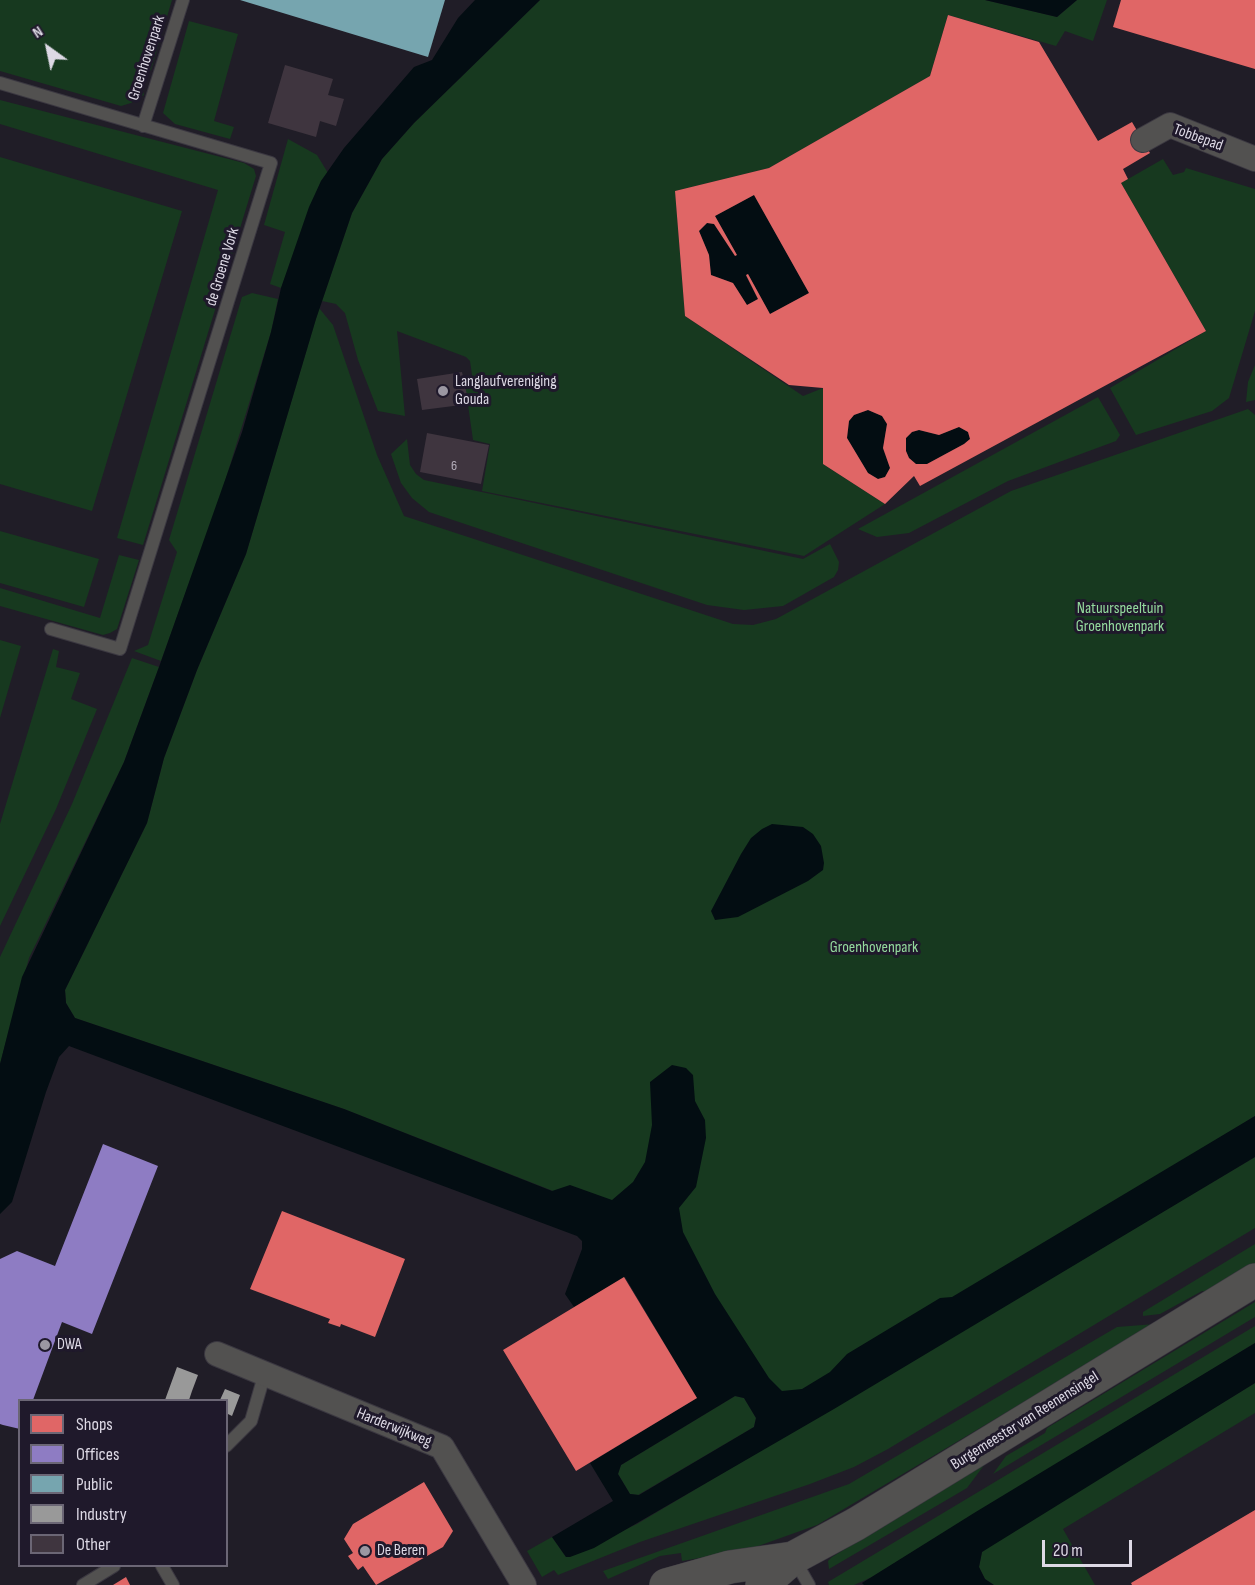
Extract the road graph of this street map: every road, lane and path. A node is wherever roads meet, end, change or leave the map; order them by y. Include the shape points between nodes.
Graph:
1 (183, 0) edge
2 (0, 83) edge
3 (143, 126) junction
4 (1143, 140) dead end
5 (1255, 159) edge
6 (51, 628) dead end
7 (1255, 1280) edge
8 (217, 1354) dead end
9 (264, 1376) junction
10 (228, 1444) edge
11 (112, 1567) edge
12 (163, 1567) edge
13 (801, 1572) edge
14 (83, 1585) edge
15 (173, 1585) edge
16 (524, 1585) edge
17 (666, 1585) edge
18 (762, 1585) edge

1 - 3 lane, Groenhovenpark
2 - 3 lane, de Groene Vork
3 - 6 lane, de Groene Vork via 271,163 120,649
4 - 5 street, Tobbepad via 1170,125
7 - 13 main road, Burgemeester van Reenensingel via 927,1481
8 - 9 street, Harderwijkweg
9 - 10 lane via 252,1421
9 - 16 street, Harderwijkweg via 442,1447
11 - 14 lane
12 - 15 lane
13 - 17 main road, Burgemeester van Reenensingel via 730,1567
13 - 18 main road, Burgemeester van Reenensingel

